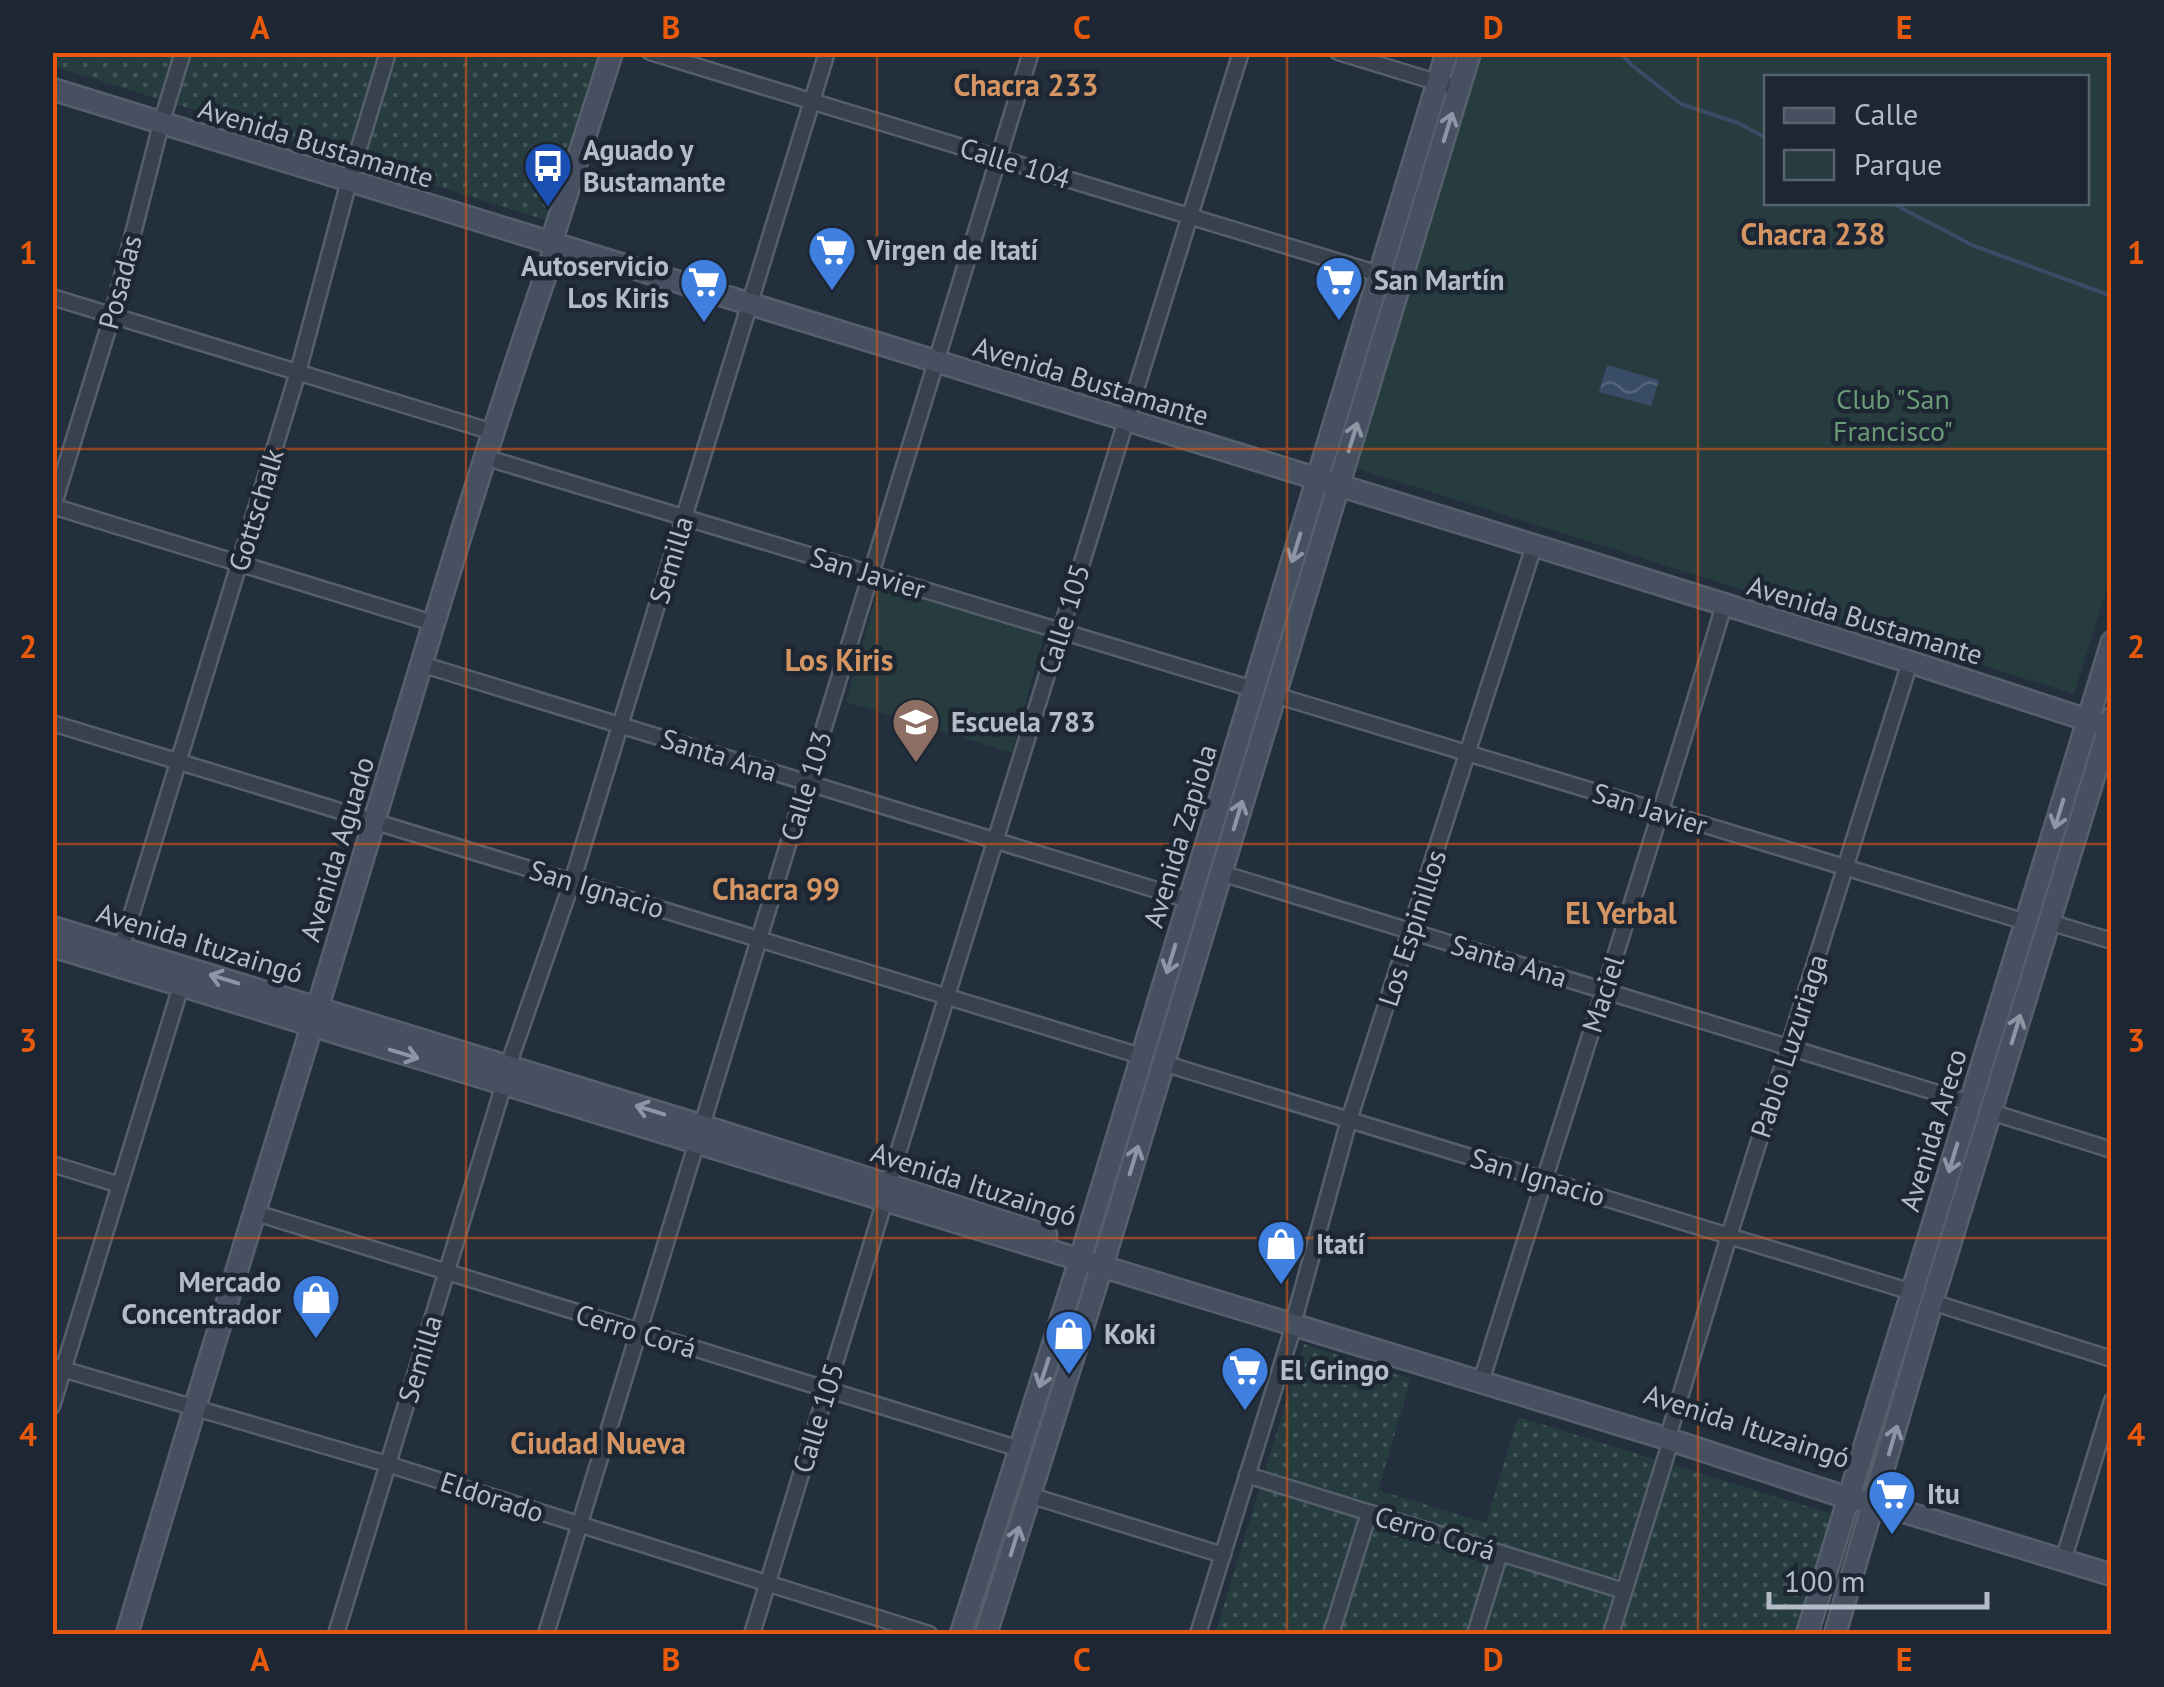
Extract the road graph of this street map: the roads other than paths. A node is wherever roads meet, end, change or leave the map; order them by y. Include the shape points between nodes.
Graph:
1 (183, 52) edge
2 (388, 52) edge
3 (612, 52) edge
4 (620, 52) edge
5 (650, 52) edge
6 (826, 52) edge
7 (1031, 52) edge
8 (1241, 52) edge
9 (1338, 52) edge
10 (1447, 52) edge
11 (1470, 52) edge
12 (1437, 83) junction
13 (52, 89) edge
14 (1459, 89) junction
15 (812, 101) junction
16 (161, 124) junction
17 (998, 158) junction
18 (349, 182) junction
19 (1190, 216) junction
20 (555, 248) junction
21 (1379, 274) junction
22 (52, 297) edge
23 (749, 304) junction
24 (112, 316) junction
25 (936, 362) junction
26 (298, 372) junction
27 (1126, 421) junction
28 (492, 432) junction
29 (484, 457) junction
30 (1316, 480) junction
31 (1338, 486) junction
32 (53, 508) edge
33 (684, 517) junction
34 (1534, 546) junction
35 (239, 563) junction
36 (871, 574) junction
37 (1724, 604) junction
38 (433, 623) junction
39 (1060, 630) junction
40 (2112, 642) edge
41 (1910, 662) junction
42 (420, 664) junction
43 (1253, 689) junction
44 (1274, 695) junction
45 (2088, 720) junction
46 (52, 722) edge
47 (620, 725) junction
48 (2110, 725) edge
49 (1468, 754) junction
50 (180, 762) junction
51 (807, 782) junction
52 (1661, 812) junction
53 (375, 821) junction
54 (995, 840) junction
55 (1845, 868) junction
56 (1221, 873) junction
57 (572, 882) junction
58 (1189, 900) junction
59 (2026, 922) junction
60 (2049, 922) junction
61 (52, 927) edge
62 (1412, 931) junction
63 (759, 939) junction
64 (2112, 942) edge
65 (52, 946) edge
66 (118, 957) junction
67 (181, 986) junction
68 (1605, 990) junction
69 (946, 996) junction
70 (314, 1016) junction
71 (1790, 1047) junction
72 (1142, 1056) junction
73 (1163, 1063) junction
74 (506, 1075) junction
75 (1970, 1103) junction
76 (1991, 1112) junction
77 (1349, 1120) junction
78 (700, 1134) junction
79 (2112, 1150) edge
80 (52, 1164) edge
81 (1542, 1179) junction
82 (120, 1185) junction
83 (886, 1193) junction
84 (253, 1212) junction
85 (1728, 1236) junction
86 (1092, 1257) junction
87 (446, 1272) junction
88 (1912, 1292) junction
89 (1932, 1302) junction
90 (1295, 1319) junction
91 (638, 1332) junction
92 (2112, 1359) edge
93 (58, 1368) edge
94 (1482, 1377) junction
95 (827, 1390) junction
96 (2112, 1401) edge
97 (52, 1406) edge
98 (193, 1408) junction
99 (1670, 1435) junction
100 (1020, 1450) junction
101 (388, 1464) junction
102 (1246, 1475) junction
103 (1851, 1493) junction
104 (1029, 1495) junction
105 (1875, 1502) junction
106 (1369, 1512) junction
107 (580, 1525) junction
108 (1500, 1553) junction
109 (1223, 1554) junction
110 (2064, 1560) junction
111 (2112, 1575) edge
112 (767, 1584) junction
113 (1624, 1591) junction
114 (127, 1634) edge
115 (336, 1634) edge
116 (546, 1634) edge
117 (752, 1634) edge
118 (929, 1634) edge
119 (962, 1634) edge
120 (986, 1634) edge
121 (1198, 1634) edge
122 (1332, 1634) edge
123 (1475, 1634) edge
124 (1610, 1634) edge
125 (1807, 1634) edge
126 (1835, 1634) edge

1 - 16 street, Posadas
2 - 18 street, Gottschalk
3 - 20 main road, Avenida Aguado
4 - 20 main road, Avenida Aguado
5 - 15 street, Calle 104
6 - 15 street, Semilla
7 - 17 street, Calle 103
8 - 19 street, Calle 105
9 - 12 street
10 - 12 main road, Avenida Zapiola
11 - 14 main road, Avenida Zapiola
12 - 14 street
12 - 21 main road, Avenida Zapiola
13 - 16 main road, Avenida Bustamante
31 -> 14 main road, Avenida Zapiola
15 - 17 street, Calle 104
15 - 23 street, Semilla
16 - 18 main road, Avenida Bustamante
16 - 24 street, Posadas
17 - 19 street, Calle 104
17 - 25 street, Calle 103
18 - 20 main road, Avenida Bustamante
18 - 26 street, Gottschalk
19 - 21 street, Calle 104
19 - 27 street, Calle 105
20 - 23 main road, Avenida Bustamante
20 - 28 main road, Avenida Aguado
21 - 30 main road, Avenida Zapiola
22 - 24 street
23 - 25 main road, Avenida Bustamante
23 - 33 street, Semilla
24 - 26 street
24 - 32 street, Posadas
25 - 27 main road, Avenida Bustamante
25 - 36 street, Calle 103
26 - 28 street
26 - 35 street, Gottschalk
27 - 30 main road, Avenida Bustamante
27 - 39 street, Calle 105
28 - 29 main road, Avenida Aguado
29 - 33 street, San Javier
29 - 38 main road, Avenida Aguado
30 - 31 main road, Avenida Bustamante
30 -> 43 main road, Avenida Zapiola
31 - 34 main road, Avenida Bustamante
31 - 44 main road, Avenida Zapiola
32 - 35 street
33 - 36 street, San Javier
33 - 47 street, Semilla
34 - 37 main road, Avenida Bustamante
34 - 49 street, Los Espinillos
35 - 38 street
35 - 50 street, Gottschalk
36 - 39 street, San Javier
36 - 51 street, Calle 103
37 - 41 main road, Avenida Bustamante
37 - 52 street, Maciel
38 - 42 main road, Avenida Aguado
39 - 43 street, San Javier
39 - 54 street, Calle 105
40 - 45 main road, Avenida Areco
41 - 45 main road, Avenida Bustamante
41 - 55 street, Pablo Luzuriaga
42 - 47 street, Santa Ana
42 - 53 main road, Avenida Aguado
43 - 58 main road, Avenida Zapiola
44 - 49 street, San Javier
56 -> 44 main road, Avenida Zapiola
45 - 48 main road, Avenida Bustamante
45 -> 59 main road, Avenida Areco
46 - 50 street, San Ignacio
47 - 51 street, Santa Ana
47 - 57 street, Semilla
48 - 60 main road, Avenida Areco
49 - 52 street, San Javier
49 - 62 street, Los Espinillos
50 - 53 street, San Ignacio
50 - 66 street, Gottschalk
51 - 54 street, Santa Ana
51 - 63 street, Calle 103
52 - 55 street, San Javier
52 - 68 street, Maciel
53 - 57 street, San Ignacio
53 - 70 main road, Avenida Aguado
54 - 58 street, Santa Ana
54 - 69 street, Calle 105
55 - 59 street, San Javier
55 - 71 street, Pablo Luzuriaga
56 - 62 street, Santa Ana
56 - 73 main road, Avenida Zapiola
57 - 63 street, San Ignacio
57 - 74 street, Semilla
58 -> 72 main road, Avenida Zapiola
59 - 75 main road, Avenida Areco
60 - 64 street
76 -> 60 main road, Avenida Areco
61 - 66 main road, Avenida Ituzaingó
62 - 68 street, Santa Ana
62 - 77 street, Los Espinillos
63 - 69 street, San Ignacio
63 - 78 street, Calle 103
65 - 66 main road, Avenida Ituzaingó
66 - 67 main road, Avenida Ituzaingó
70 -> 66 main road, Avenida Ituzaingó
67 - 70 main road, Avenida Ituzaingó
67 - 82 street
68 - 71 street, Santa Ana
68 - 81 street, Maciel
69 - 72 street, San Ignacio
69 - 83 street, Calle 105
70 - 74 main road, Avenida Ituzaingó
70 - 84 main road, Avenida Aguado
71 - 75 street, Santa Ana
71 - 85 street, Pablo Luzuriaga
72 - 86 main road, Avenida Zapiola
73 - 77 street, San Ignacio
86 -> 73 main road, Avenida Zapiola
74 - 78 main road, Avenida Ituzaingó
74 - 87 street, Semilla
75 -> 88 main road, Avenida Areco
76 - 79 street
76 - 89 main road, Avenida Areco
77 - 81 street, San Ignacio
77 - 90 street, Los Espinillos
78 - 83 main road, Avenida Ituzaingó
78 - 91 street, Calle 103
80 - 82 street
81 - 85 street, San Ignacio
81 - 94 street, Maciel
82 - 93 street
83 - 86 main road, Avenida Ituzaingó
83 - 95 street, Calle 105
84 - 87 street, Cerro Corá
84 - 98 main road, Avenida Aguado
85 - 88 street, San Ignacio
85 - 99 street, Pablo Luzuriaga
86 - 90 main road, Avenida Ituzaingó
86 -> 100 main road, Avenida Zapiola
86 - 104 main road, Avenida Zapiola
87 - 91 street, Cerro Corá
87 - 101 street, Semilla
88 - 103 main road, Avenida Areco
89 - 92 street
105 -> 89 main road, Avenida Areco
90 - 94 main road, Avenida Ituzaingó
90 - 102 street, Los Espinillos
91 - 95 street, Cerro Corá
91 - 107 street, Calle 103
93 - 97 street
93 - 98 street, Eldorado
94 - 99 main road, Avenida Ituzaingó
95 - 100 street, Cerro Corá
95 - 112 street, Calle 105
96 - 110 street
98 - 101 street, Eldorado
98 - 114 main road, Avenida Aguado
99 - 103 main road, Avenida Ituzaingó
99 - 113 street, Pablo Luzuriaga
100 - 119 main road, Avenida Zapiola
101 - 107 street, Eldorado
101 - 115 street, Semilla
102 - 106 street, Cerro Corá
102 - 109 street, Los Espinillos
103 - 105 main road, Avenida Ituzaingó
103 - 125 main road, Avenida Areco
104 - 109 street
120 -> 104 main road, Avenida Zapiola
105 - 110 main road, Avenida Ituzaingó
105 - 126 main road, Avenida Areco
106 - 108 street, Cerro Corá
106 - 122 street
107 - 112 street, Eldorado
107 - 116 street, Calle 103
108 - 113 street, Cerro Corá
108 - 123 street
109 - 121 street, Los Espinillos
110 - 111 main road, Avenida Ituzaingó
112 - 117 street, Calle 105
112 - 118 street, Eldorado
113 - 124 street, Pablo Luzuriaga

